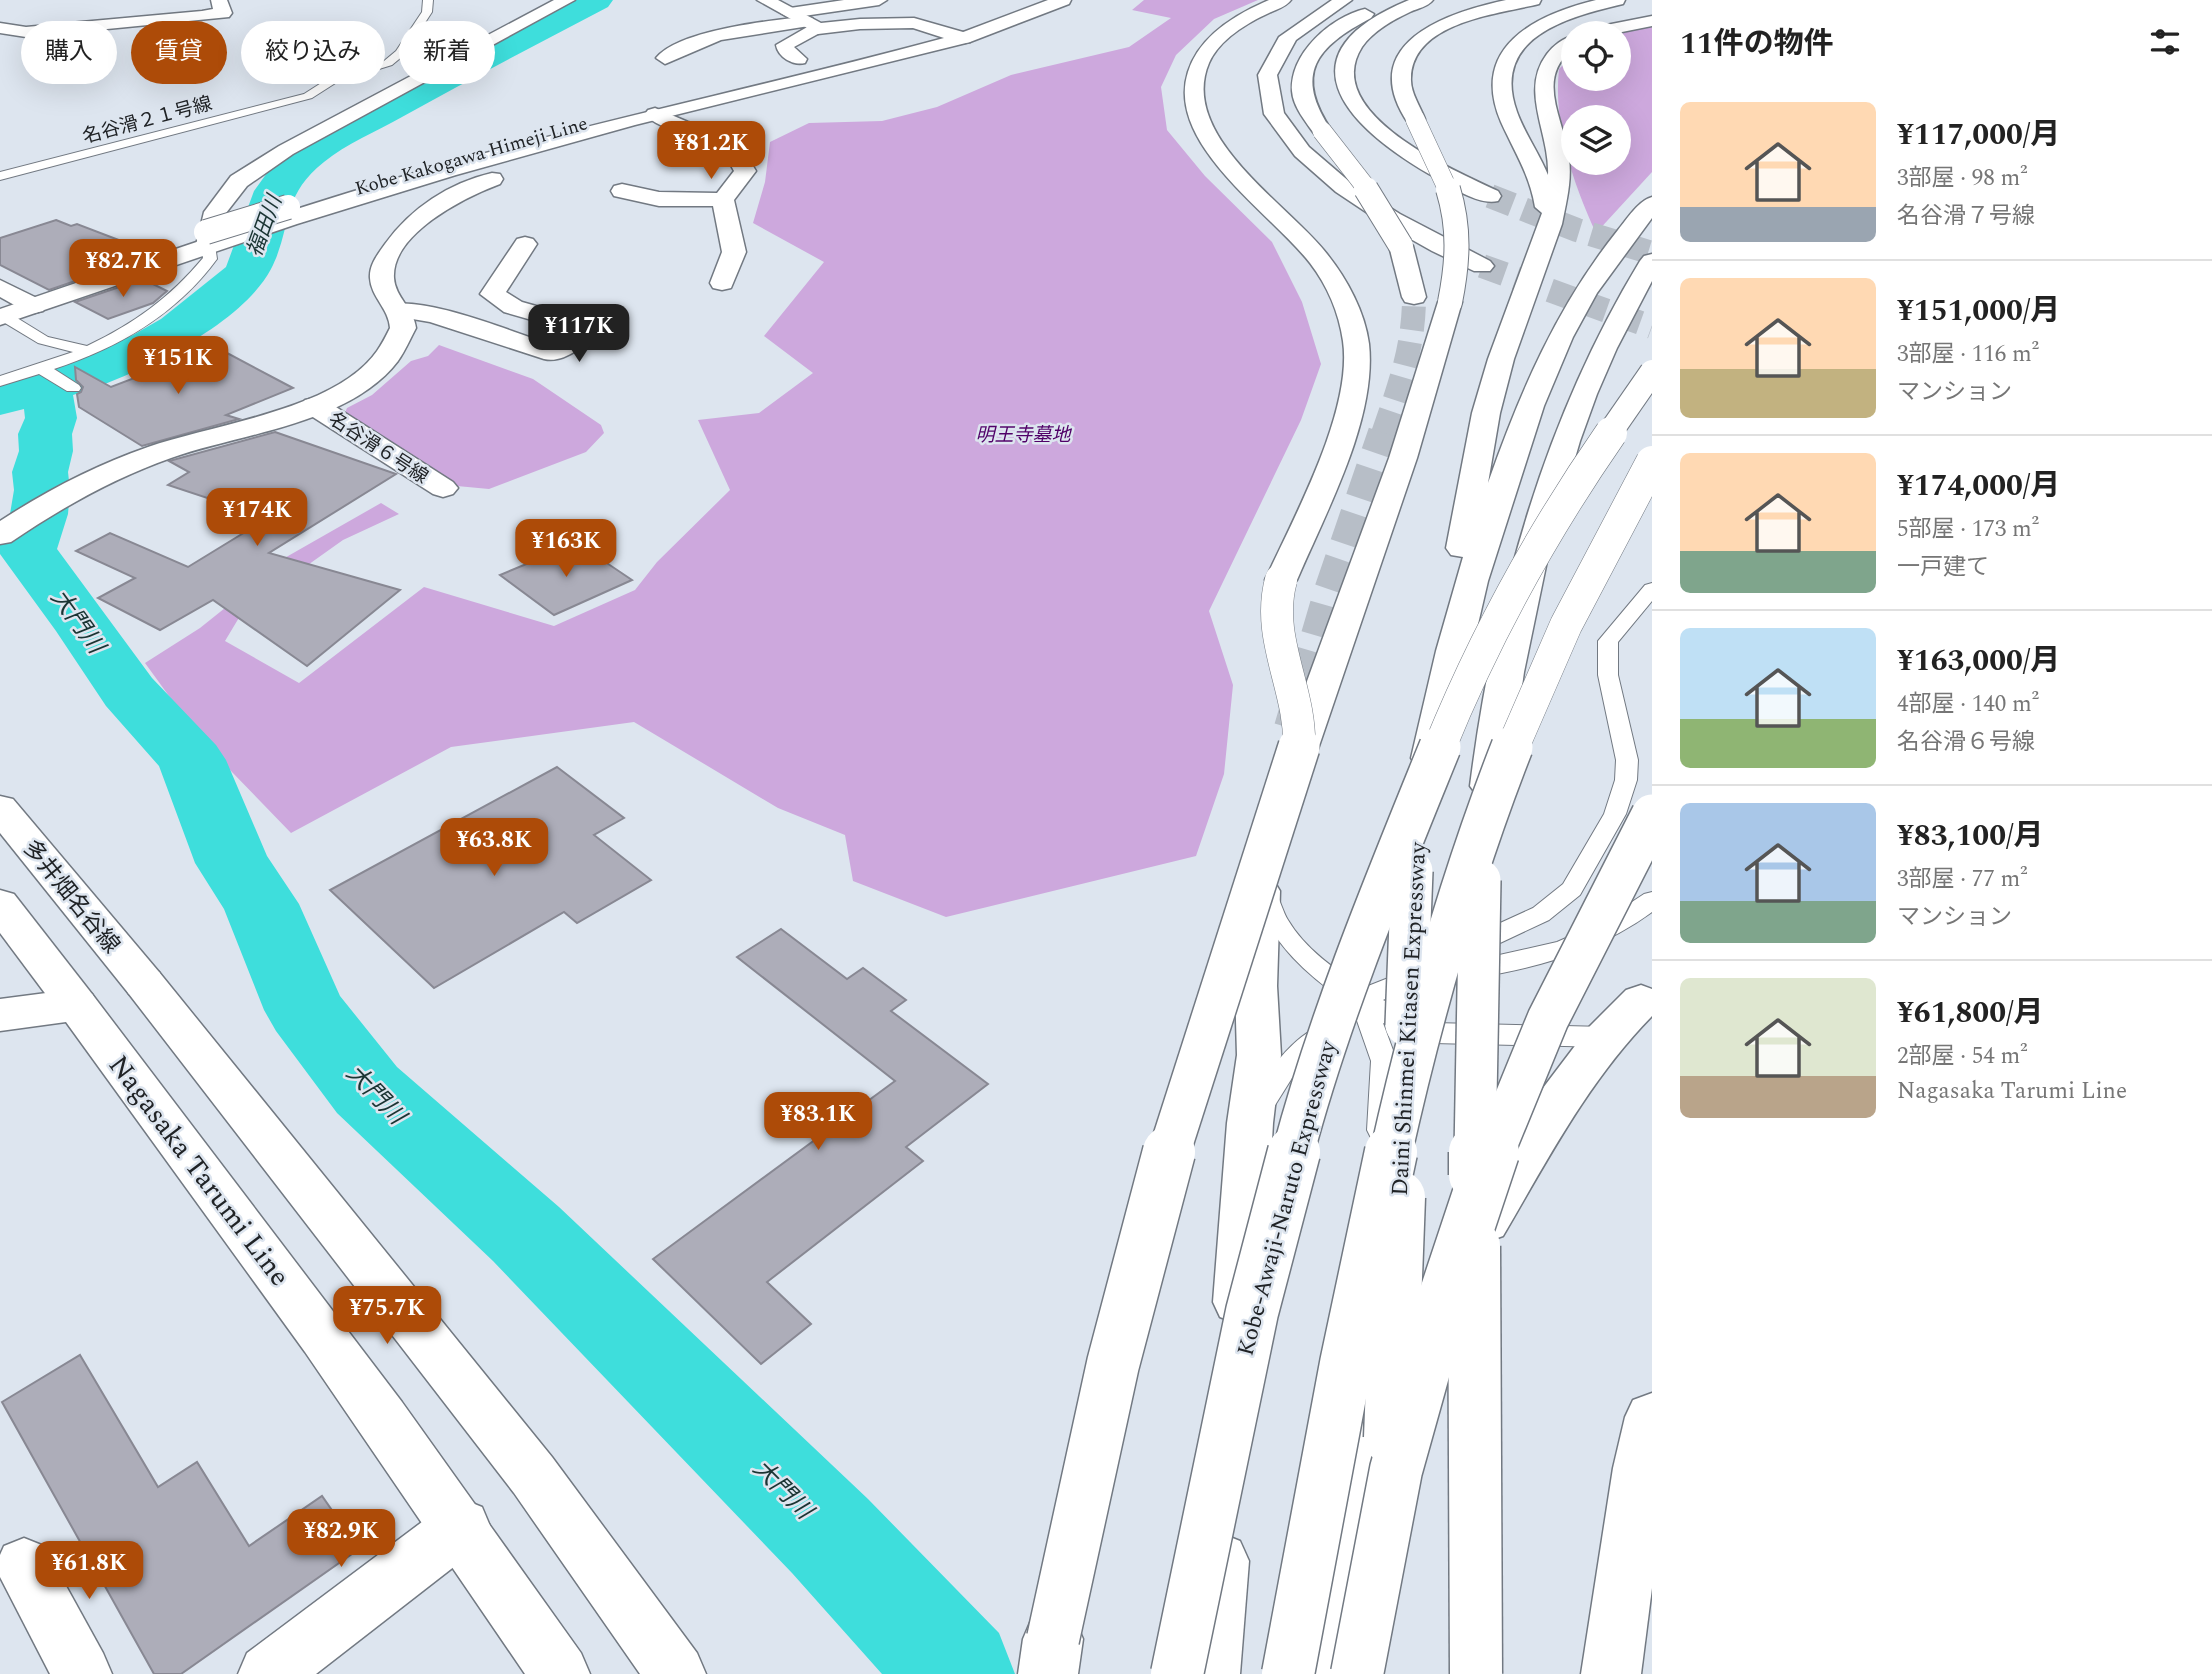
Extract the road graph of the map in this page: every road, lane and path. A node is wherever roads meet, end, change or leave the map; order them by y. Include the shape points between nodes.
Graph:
1 (428, 0) edge
2 (567, 0) edge
3 (765, 0) edge
4 (878, 0) edge
5 (1039, 0) edge
6 (1063, 0) edge
7 (1283, 0) edge
8 (1344, 0) edge
9 (1406, 0) edge
10 (1425, 0) edge
11 (1533, 0) edge
12 (1617, 0) edge
13 (221, 6) edge
14 (33, 12) dead end
15 (805, 21) junction
16 (1652, 21) edge
17 (1631, 25) edge
18 (0, 26) edge
19 (956, 36) junction
20 (1561, 48) edge
21 (665, 58) dead end
22 (798, 59) dead end
23 (655, 114) junction
24 (582, 128) junction
25 (125, 132) dead end
26 (151, 137) junction
27 (0, 176) edge
28 (622, 191) dead end
29 (1490, 196) tunnel mouth
30 (723, 200) junction
31 (1652, 204) edge
32 (207, 239) junction
33 (525, 244) dead end
34 (1545, 244) junction
35 (1652, 261) edge
36 (1482, 266) tunnel mouth
37 (722, 283) dead end
38 (1414, 297) tunnel mouth
39 (9, 304) edge
40 (398, 310) junction
41 (88, 351) junction
42 (47, 372) junction
43 (1652, 372) edge
44 (0, 381) edge
45 (74, 388) dead end
46 (315, 407) junction
47 (1652, 463) edge
48 (443, 488) dead end
49 (5, 532) edge
50 (1652, 589) edge
51 (1448, 666) junction
52 (1291, 751) junction
53 (0, 808) edge
54 (1652, 815) edge
55 (1641, 844) edge
56 (1261, 865) junction
57 (1652, 900) edge
58 (3, 908) edge
59 (1401, 980) junction
60 (1362, 1000) junction
61 (1641, 1001) dead end
62 (77, 1005) junction
63 (0, 1015) edge
64 (1605, 1037) junction
65 (1250, 1123) junction
66 (1646, 1443) edge
67 (1362, 1523) junction
68 (462, 1527) junction
69 (24, 1566) dead end
70 (82, 1674) edge
71 (268, 1674) edge
72 (560, 1674) edge
73 (676, 1674) edge
74 (1048, 1674) edge
75 (1177, 1674) edge
76 (1210, 1674) edge
77 (1288, 1674) edge
78 (1317, 1674) edge
79 (1357, 1674) edge
80 (1380, 1674) edge
81 (1476, 1674) edge
82 (1611, 1674) edge

1 - 26 lane, 名谷滑２１号線 via 427,12 400,53 387,62 333,80 308,96
2 - 32 main road via 286,150 239,181 215,212
3 - 15 main road
4 - 15 main road
5 - 19 main road
6 - 19 main road
7 - 52 main road, bridge via 1248,17 1216,41 1196,69 1192,85 1197,119 1209,140 1309,246 1337,286 1356,347 1355,374 1338,445 1273,609 1297,704
8 - 36 main road via 1305,21 1278,49 1268,81 1276,116 1306,157 1332,181 1419,235
9 - 38 main road, bridge via 1350,22 1324,41 1307,62 1302,94 1401,246
10 - 29 main road via 1389,16 1359,39 1345,63 1346,87 1368,121 1388,139
11 - 52 main road, bridge via 1445,24 1409,49 1402,64 1400,80 1455,205 1459,248 1450,302 1403,458 1354,596
12 - 34 main road via 1560,16 1536,28 1505,57 1500,73 1506,110 1542,182
13 - 18 main road via 26,32
14 - 18 main road
15 - 19 main road via 914,23
15 - 21 main road via 726,34
15 - 22 main road via 785,45
16 - 17 main road
19 - 23 main road, Kobe Kakogawa Himeji Line via 879,61
19 - 24 main road, Kobe Kakogawa Himeji Line
20 - 34 main road via 1543,74 1559,162 1552,224
23 - 24 main road, Kobe Kakogawa Himeji Line
23 - 30 main road via 727,139 745,171
24 - 32 main road, Kobe Kakogawa Himeji Line
24 - 40 main road, Kobe Kakogawa Himeji Line via 590,142 586,148 470,187 422,213 388,256 381,276
25 - 26 lane
26 - 27 lane, 名谷滑２１号線
28 - 30 main road via 659,199
30 - 37 main road via 733,251
31 - 51 main road, Daini Shinmei Kitasen Expressway via 1585,292 1550,357 1484,538
32 - 39 main road, Kobe Kakogawa Himeji Line
32 - 41 lane via 210,259 182,295 126,334
33 - 40 main road via 492,294 513,307 591,329 553,353 434,316
34 - 51 main road via 1501,359 1486,413 1467,514
35 - 81 main road, bridge via 1595,366 1532,547 1490,773 1480,880 1473,1317
39 - 41 lane via 43,340
40 - 46 main road via 404,328 387,355 355,386
41 - 42 lane
42 - 44 lane
42 - 45 lane
43 - 75 main road, Kobe-Awaji-Naruto Expressway, bridge via 1581,476 1500,620 1381,892 1316,1070 1252,1312
46 - 48 main road, 名谷滑６号線
46 - 49 main road via 163,450 50,504
47 - 77 main road, bridge via 1575,608 1512,748 1453,911 1415,1047 1350,1337
50 - 59 lane via 1608,641 1608,675 1627,760 1626,780 1615,814 1572,889 1541,914
51 - 80 main road, Daini Shinmei Kitasen Expressway, bridge via 1412,871
52 - 56 main road
52 - 74 main road, bridge via 1154,1203 1106,1395
53 - 73 main road, 多井畑名谷線 via 533,1475
54 - 55 main road, bridge
55 - 79 main road, bridge via 1548,1019 1494,1150 1447,1289 1396,1470
56 - 60 lane via 1271,914 1285,937
56 - 65 main road via 1256,986 1259,1055
57 - 59 lane via 1622,923 1567,949
58 - 62 main road
59 - 60 lane
60 - 64 lane via 1387,1017 1433,1033
60 - 65 lane via 1283,1071
60 - 67 lane via 1384,1061
61 - 64 main road
62 - 63 main road
62 - 68 main road, Nagasaka Tarumi Line
64 - 67 main road via 1559,1100 1488,1217
65 - 76 main road
66 - 82 main road
67 - 78 main road
68 - 71 main road
68 - 72 main road, Nagasaka Tarumi Line
69 - 70 main road

